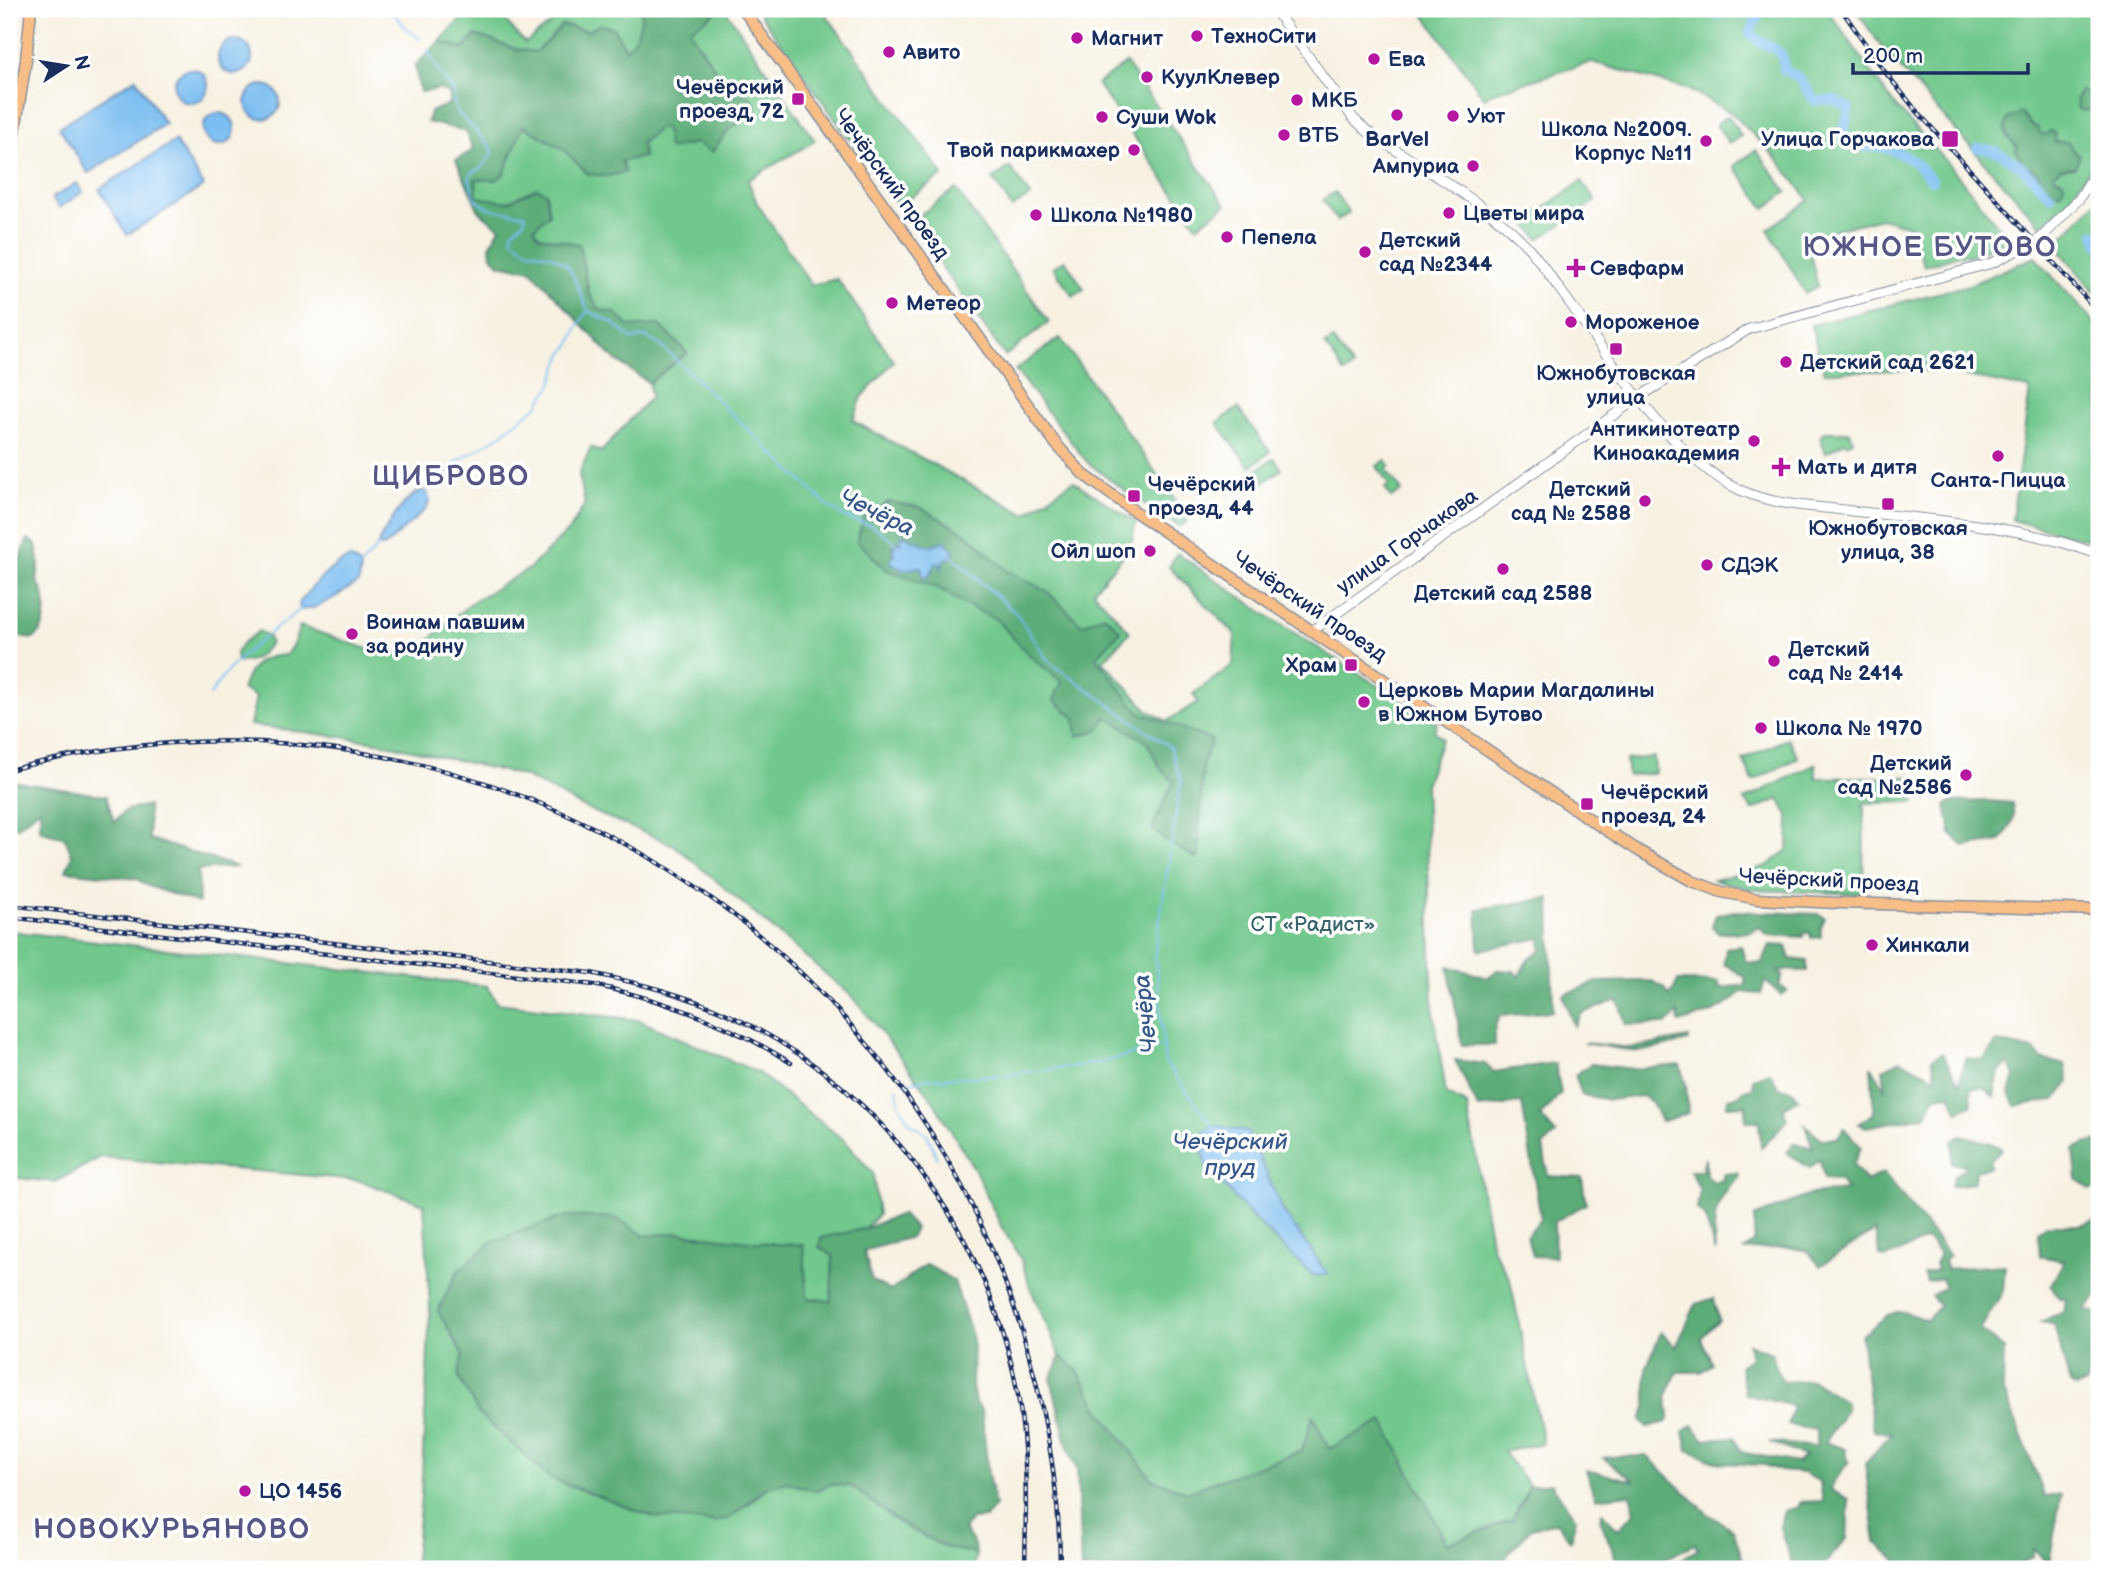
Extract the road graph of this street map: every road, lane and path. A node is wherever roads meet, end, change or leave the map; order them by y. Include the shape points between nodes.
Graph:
1 (31, 9) edge
2 (743, 9) edge
3 (1274, 9) edge
4 (2099, 166) edge
5 (9, 169) edge
6 (1640, 397) junction
7 (2099, 555) edge
8 (1312, 631) junction
9 (2099, 910) edge

1 - 5 main road
2 - 8 main road, Чечёрский проезд via 1056,444 1083,474
3 - 6 street via 1353,118 1527,246
4 - 6 street, улица Горчакова via 2070,209 2032,243 1992,263 1749,329
6 - 7 street via 1688,454 1713,474 1753,495 1784,503 1985,527
6 - 8 street, улица Горчакова
8 - 9 main road, Чечёрский проезд via 1639,851 1722,892 1757,899 1838,903

